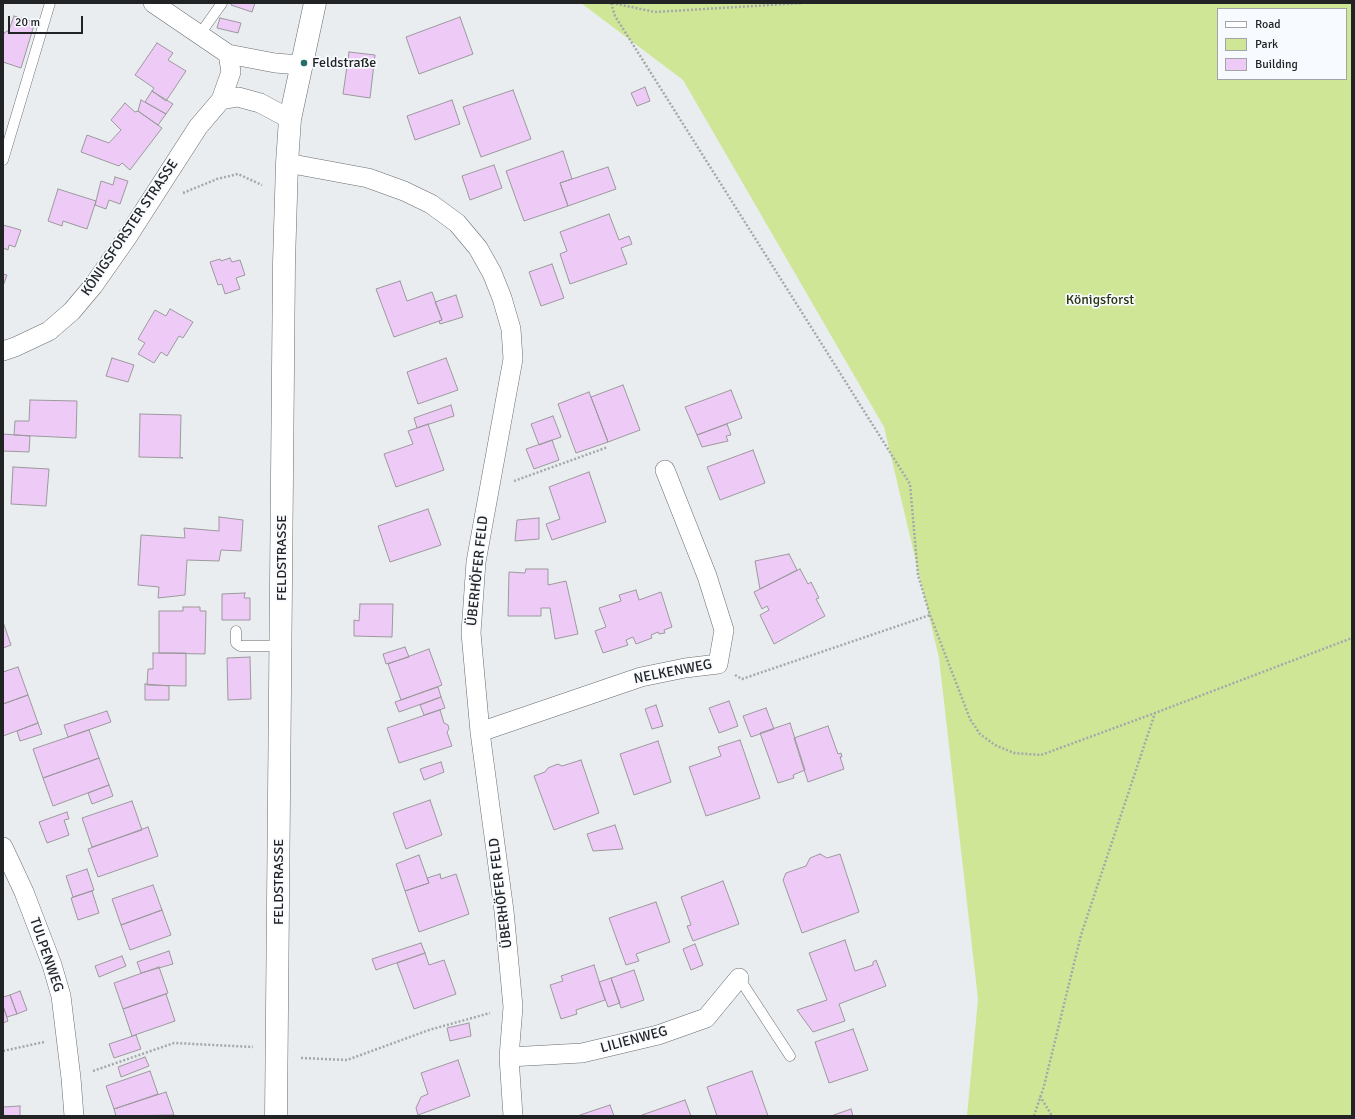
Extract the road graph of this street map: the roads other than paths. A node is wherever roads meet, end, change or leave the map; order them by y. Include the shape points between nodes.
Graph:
1 (50, 3) edge
2 (153, 3) edge
3 (222, 3) edge
4 (315, 3) edge
5 (200, 34) junction
6 (228, 54) junction
7 (300, 65) junction
8 (221, 100) junction
9 (290, 119) junction
10 (3, 160) edge
11 (288, 163) junction
12 (3, 351) edge
13 (666, 470) dead end
14 (236, 630) dead end
15 (281, 646) junction
16 (480, 732) junction
17 (3, 847) edge
18 (739, 978) joint
19 (790, 1056) dead end
20 (509, 1057) junction
21 (74, 1116) edge
22 (276, 1116) edge
23 (513, 1116) edge

1 - 10 lane
2 - 5 street
3 - 5 lane
4 - 7 main road, FELDSTRASSE
5 - 6 street
6 - 7 street
6 - 8 street, KÖNIGSFORSTER STRASSE via 231,72
7 - 9 main road, FELDSTRASSE
8 - 9 street via 238,97 260,102
8 - 12 street, KÖNIGSFORSTER STRASSE via 198,127 126,239 72,311 49,331 15,348
9 - 11 main road, FELDSTRASSE
11 - 15 main road, FELDSTRASSE
11 - 16 street, ÜBERHÖFER FELD via 368,178 431,204 457,223 478,248 502,298 511,329 513,359 476,562 471,633
13 - 16 street, NELKENWEG via 707,576 724,630 718,664 641,677
14 - 15 lane via 236,643 240,646
15 - 22 main road, FELDSTRASSE
16 - 20 street, ÜBERHÖFER FELD via 504,911 513,1007
17 - 21 street, TULPENWEG via 24,892 52,965 60,996 72,1078
18 - 19 lane
18 - 20 street, LILIENWEG via 706,1018 658,1035 582,1053
20 - 23 street, ÜBERHÖFER FELD

